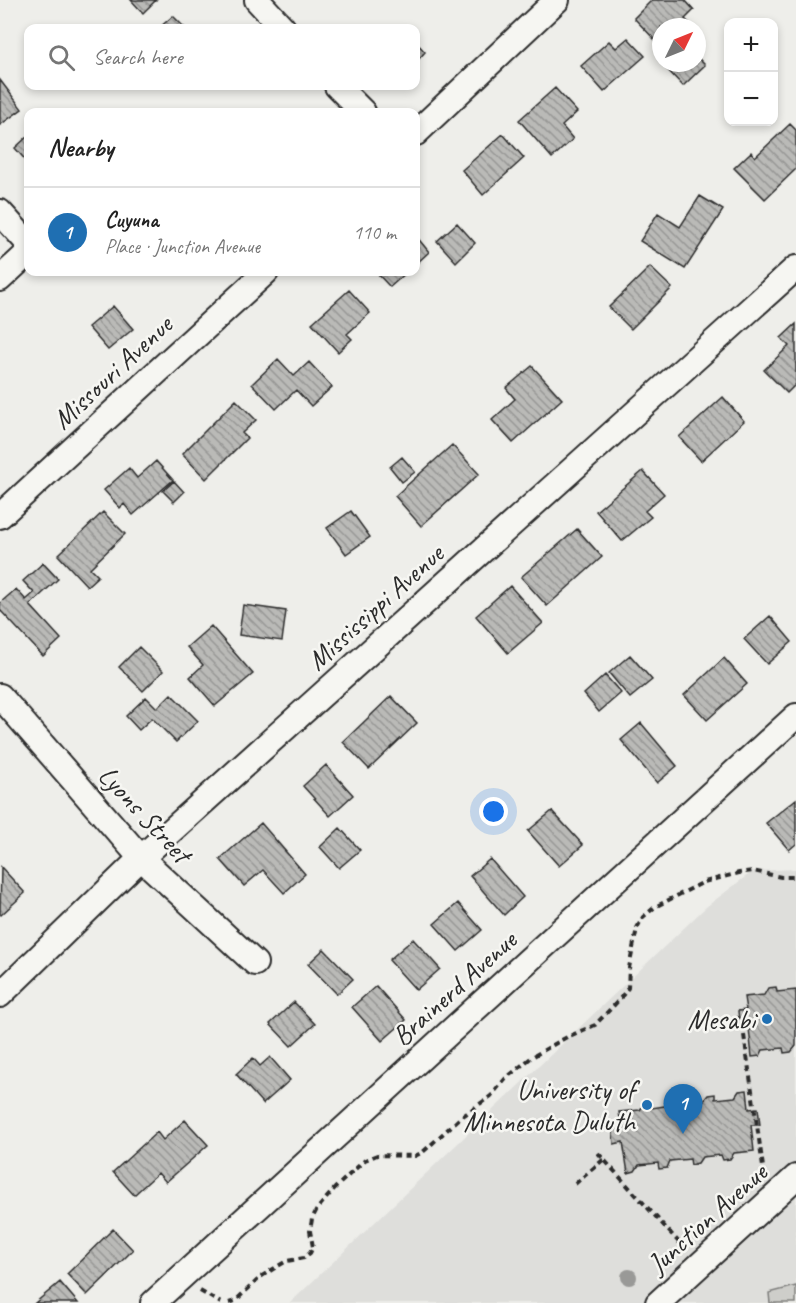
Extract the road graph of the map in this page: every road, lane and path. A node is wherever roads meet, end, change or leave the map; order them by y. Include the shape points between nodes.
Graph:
1 (257, 0) edge
2 (557, 0) edge
3 (280, 24) edge
4 (341, 90) edge
5 (359, 108) edge
6 (420, 129) edge
7 (0, 212) edge
8 (24, 239) edge
9 (24, 258) edge
10 (796, 268) edge
11 (262, 276) edge
12 (0, 279) edge
13 (0, 516) edge
14 (0, 696) edge
15 (796, 716) edge
16 (141, 858) junction
17 (796, 877) edge
18 (255, 963) dead end
19 (0, 995) edge
20 (744, 1035) dead end
21 (598, 1153) dead end
22 (604, 1159) junction
23 (796, 1177) edge
24 (575, 1184) dead end
25 (776, 1195) junction
26 (699, 1265) junction
27 (153, 1303) edge
28 (229, 1303) edge
29 (658, 1303) edge

1 - 3 street
2 - 6 street
4 - 5 street
7 - 8 street
9 - 12 street
10 - 16 street, Mississippi Avenue
11 - 13 street, Missouri Avenue
14 - 16 street, Lyons Street
15 - 27 street, Brainerd Avenue
16 - 18 street, Lyons Street
16 - 19 street, Mississippi Avenue
17 - 28 path via 739,873 704,882 655,907 637,928 628,988 595,1025 532,1057 423,1152 415,1156 376,1155 365,1160 317,1209 310,1231 310,1253 278,1266
20 - 25 path via 765,1184
21 - 22 path
22 - 24 path
22 - 26 path
23 - 25 street, Junction Avenue
25 - 26 street, Junction Avenue
26 - 29 street, Junction Avenue

